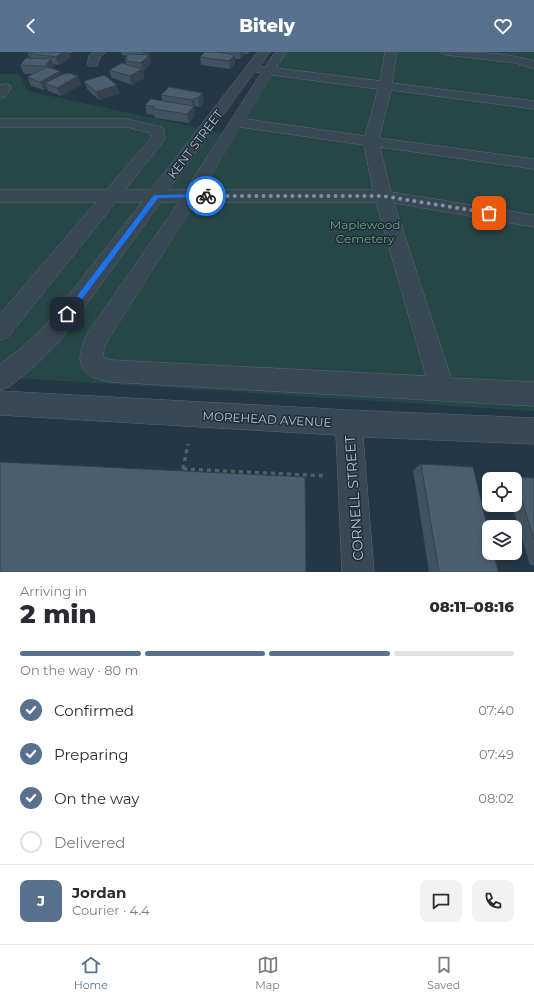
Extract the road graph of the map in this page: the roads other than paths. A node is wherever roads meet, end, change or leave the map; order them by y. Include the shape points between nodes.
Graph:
1 (100, 52) edge
2 (281, 52) edge
3 (390, 52) edge
4 (447, 52) edge
5 (93, 64) dead end
6 (262, 64) edge
7 (534, 65) edge
8 (385, 87) junction
9 (534, 106) edge
10 (236, 122) junction
11 (0, 123) edge
12 (371, 140) junction
13 (534, 164) edge
14 (112, 195) junction
15 (0, 196) edge
16 (156, 196) junction
17 (191, 196) junction
18 (383, 196) junction
19 (534, 221) edge
20 (0, 330) edge
21 (0, 379) edge
22 (442, 389) junction
23 (534, 394) edge
24 (0, 403) edge
25 (349, 423) junction
26 (534, 431) edge
27 (358, 572) edge

1 - 5 street via 95,56
2 - 6 street
3 - 8 street
4 - 7 street via 517,60
6 - 8 street
6 - 10 street
6 - 16 street, KENT STREET
8 - 9 street
8 - 12 street
10 - 12 street
10 - 17 street
11 - 14 street via 127,123 157,130 158,139
12 - 13 street
12 - 18 street
14 - 15 street
14 - 16 street
14 - 20 street
16 - 17 street
16 - 21 street, KENT STREET via 51,335
17 - 18 street
17 - 22 street via 104,327 91,354 95,366 111,371
18 - 19 street
18 - 22 street
22 - 23 street
24 - 25 street, MOREHEAD AVENUE
25 - 26 street, MOREHEAD AVENUE
25 - 27 street, CORNELL STREET

